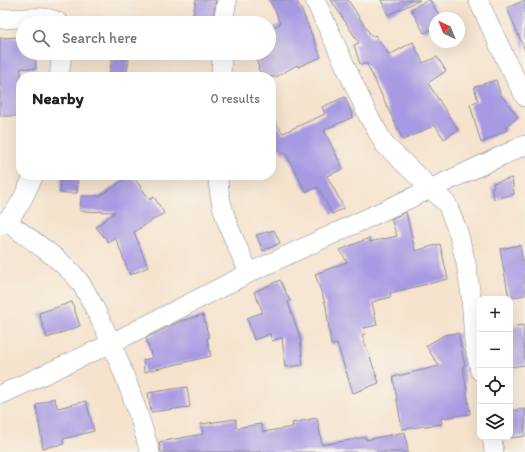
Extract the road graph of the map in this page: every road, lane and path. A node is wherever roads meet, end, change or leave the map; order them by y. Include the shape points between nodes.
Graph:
1 (227, 0) edge
2 (315, 0) edge
3 (478, 0) edge
4 (224, 16) edge
5 (0, 19) edge
6 (16, 19) edge
7 (61, 60) edge
8 (222, 60) edge
9 (60, 72) edge
10 (221, 72) edge
11 (525, 97) edge
12 (525, 145) edge
13 (32, 180) edge
14 (218, 180) edge
15 (431, 189) junction
16 (3, 223) edge
17 (249, 273) junction
18 (112, 343) junction
19 (479, 368) edge
20 (0, 395) edge
21 (492, 440) edge
22 (150, 452) edge
23 (494, 452) edge

1 - 4 street
2 - 15 street via 368,115 385,145
3 - 11 street
5 - 6 street
7 - 9 street
8 - 10 street
12 - 15 street
13 - 16 street via 16,211
14 - 17 street via 223,212
15 - 17 street
15 - 19 street via 447,204 458,232 466,263 474,342
16 - 18 street via 62,264 76,277
17 - 18 street
18 - 20 street
18 - 22 street
21 - 23 street

